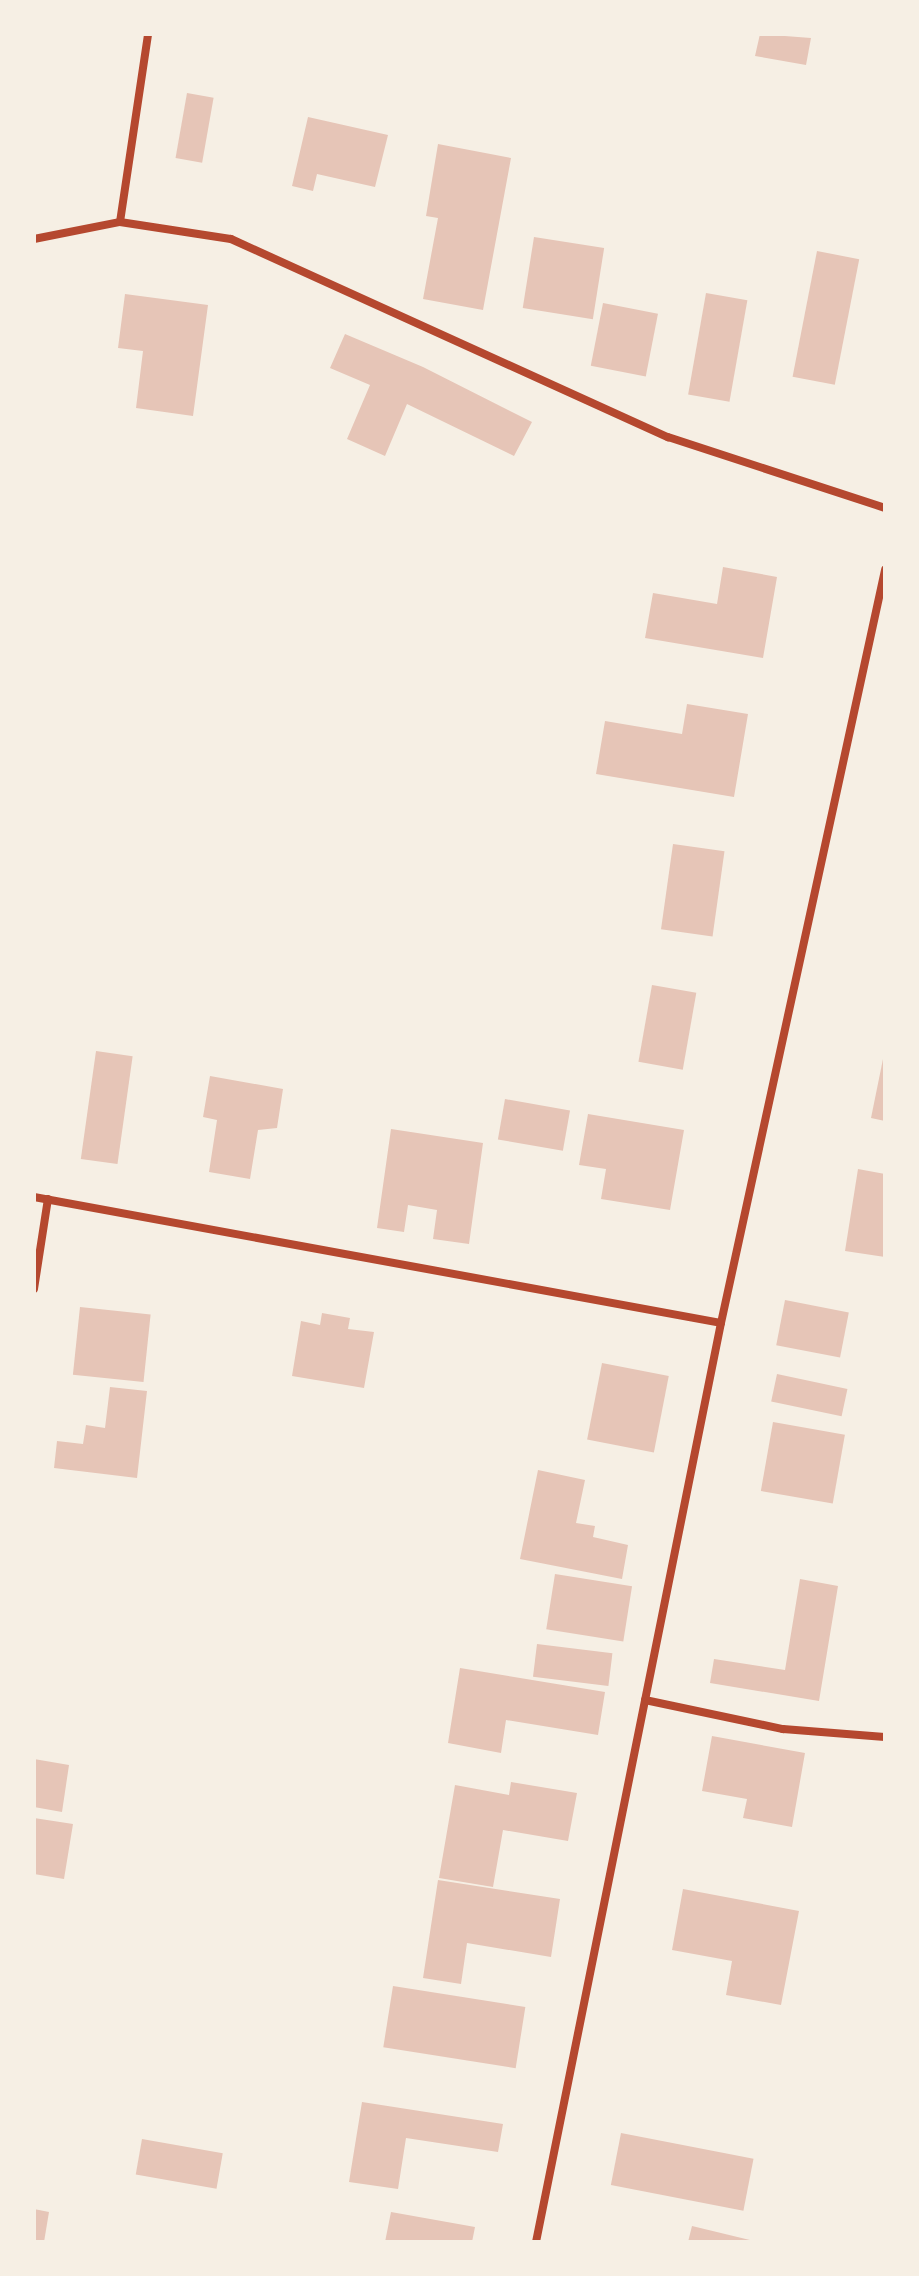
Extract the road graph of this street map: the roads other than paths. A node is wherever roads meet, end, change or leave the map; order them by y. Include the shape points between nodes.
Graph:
1 (148, 34) edge
2 (120, 222) junction
3 (34, 239) edge
4 (885, 508) edge
5 (885, 570) edge
6 (34, 1197) edge
7 (48, 1199) junction
8 (34, 1289) edge
9 (721, 1323) junction
10 (645, 1700) junction
11 (885, 1737) edge
12 (536, 2242) edge

1 - 2 street
2 - 3 street
2 - 4 street via 231,239 668,437
5 - 9 street
6 - 7 street
7 - 8 street
7 - 9 street
9 - 10 street
10 - 11 street via 783,1729
10 - 12 street

